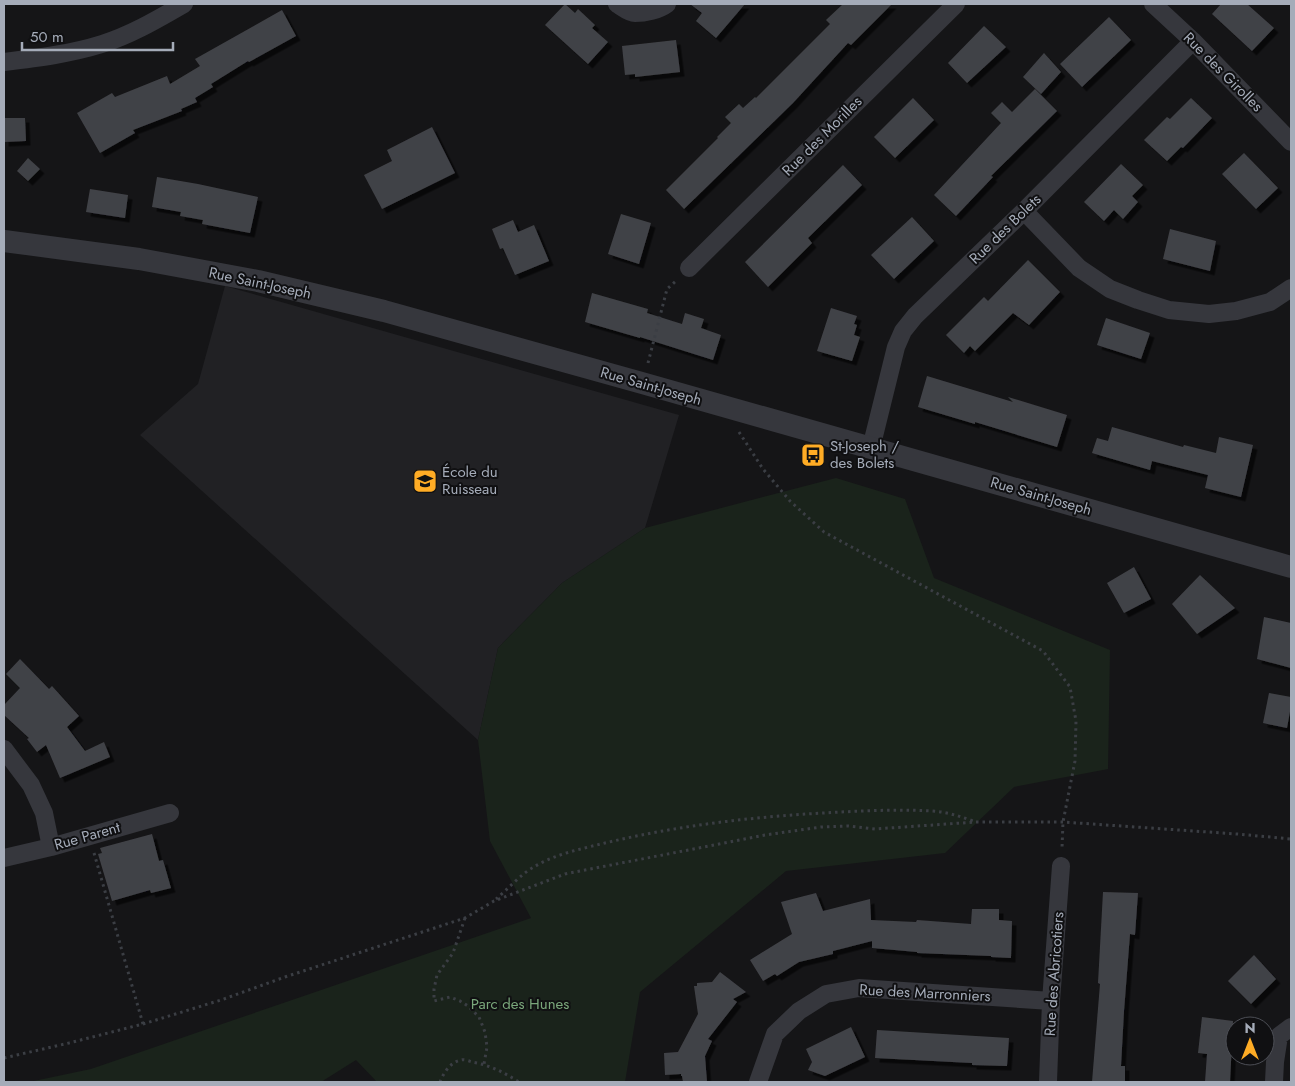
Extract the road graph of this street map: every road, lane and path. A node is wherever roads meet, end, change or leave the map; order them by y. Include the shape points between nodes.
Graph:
1 (184, 4) edge
2 (617, 4) edge
3 (667, 4) edge
4 (956, 4) edge
5 (1153, 4) edge
6 (1192, 41) junction
7 (4, 62) edge
8 (1291, 142) edge
9 (1024, 211) junction
10 (4, 241) edge
11 (689, 268) joint
12 (1291, 288) edge
13 (642, 383) junction
14 (721, 406) junction
15 (871, 448) junction
16 (1291, 567) edge
17 (4, 749) edge
18 (170, 813) dead end
19 (976, 822) junction
20 (1063, 822) junction
21 (89, 836) junction
22 (1291, 840) edge
23 (51, 847) junction
24 (4, 858) edge
25 (1061, 866) joint
26 (494, 901) junction
27 (465, 918) junction
28 (1051, 1000) junction
29 (143, 1024) junction
30 (1291, 1026) edge
31 (4, 1058) edge
32 (484, 1064) junction
33 (440, 1082) edge
34 (519, 1082) edge
35 (758, 1082) edge
36 (1048, 1082) edge
37 (1274, 1082) edge

1 - 7 street via 103,44 60,55
2 - 3 street via 634,13
4 - 11 street, Rue des Morilles
5 - 6 street, Rue des Girolles
6 - 8 street, Rue des Girolles
6 - 9 street, Rue des Bolets
9 - 12 street via 1079,268 1110,289 1169,310 1209,314 1236,311 1270,302
9 - 15 street, Rue des Bolets via 903,331 891,365
10 - 13 street, Rue Saint-Joseph via 139,259 258,281
11 - 13 path via 667,289
13 - 14 street, Rue Saint-Joseph
14 - 15 street, Rue Saint-Joseph
14 - 20 path via 763,469 790,501 824,532 1043,651 1070,687 1076,721 1074,761
15 - 16 street, Rue Saint-Joseph
17 - 23 street via 31,785 44,813
18 - 21 street, Rue Parent
19 - 20 path
19 - 26 path via 875,829 820,827 765,835 565,874
19 - 26 path via 934,811 860,811 778,816 689,827 628,838 553,858 532,867
20 - 22 path
20 - 25 path
21 - 23 street, Rue Parent
21 - 29 path
23 - 24 street, Rue Parent
25 - 28 street, Rue des Abricotiers
26 - 27 path
27 - 29 path
27 - 32 path via 453,953 437,975 434,1000 450,997 460,1000 479,1017 487,1047
28 - 35 street, Rue des Marronniers via 859,988 826,994 799,1011 774,1034
28 - 36 street, Rue des Abricotiers
29 - 31 path
30 - 37 street via 1279,1036
32 - 33 path via 461,1060 444,1072
32 - 34 path

